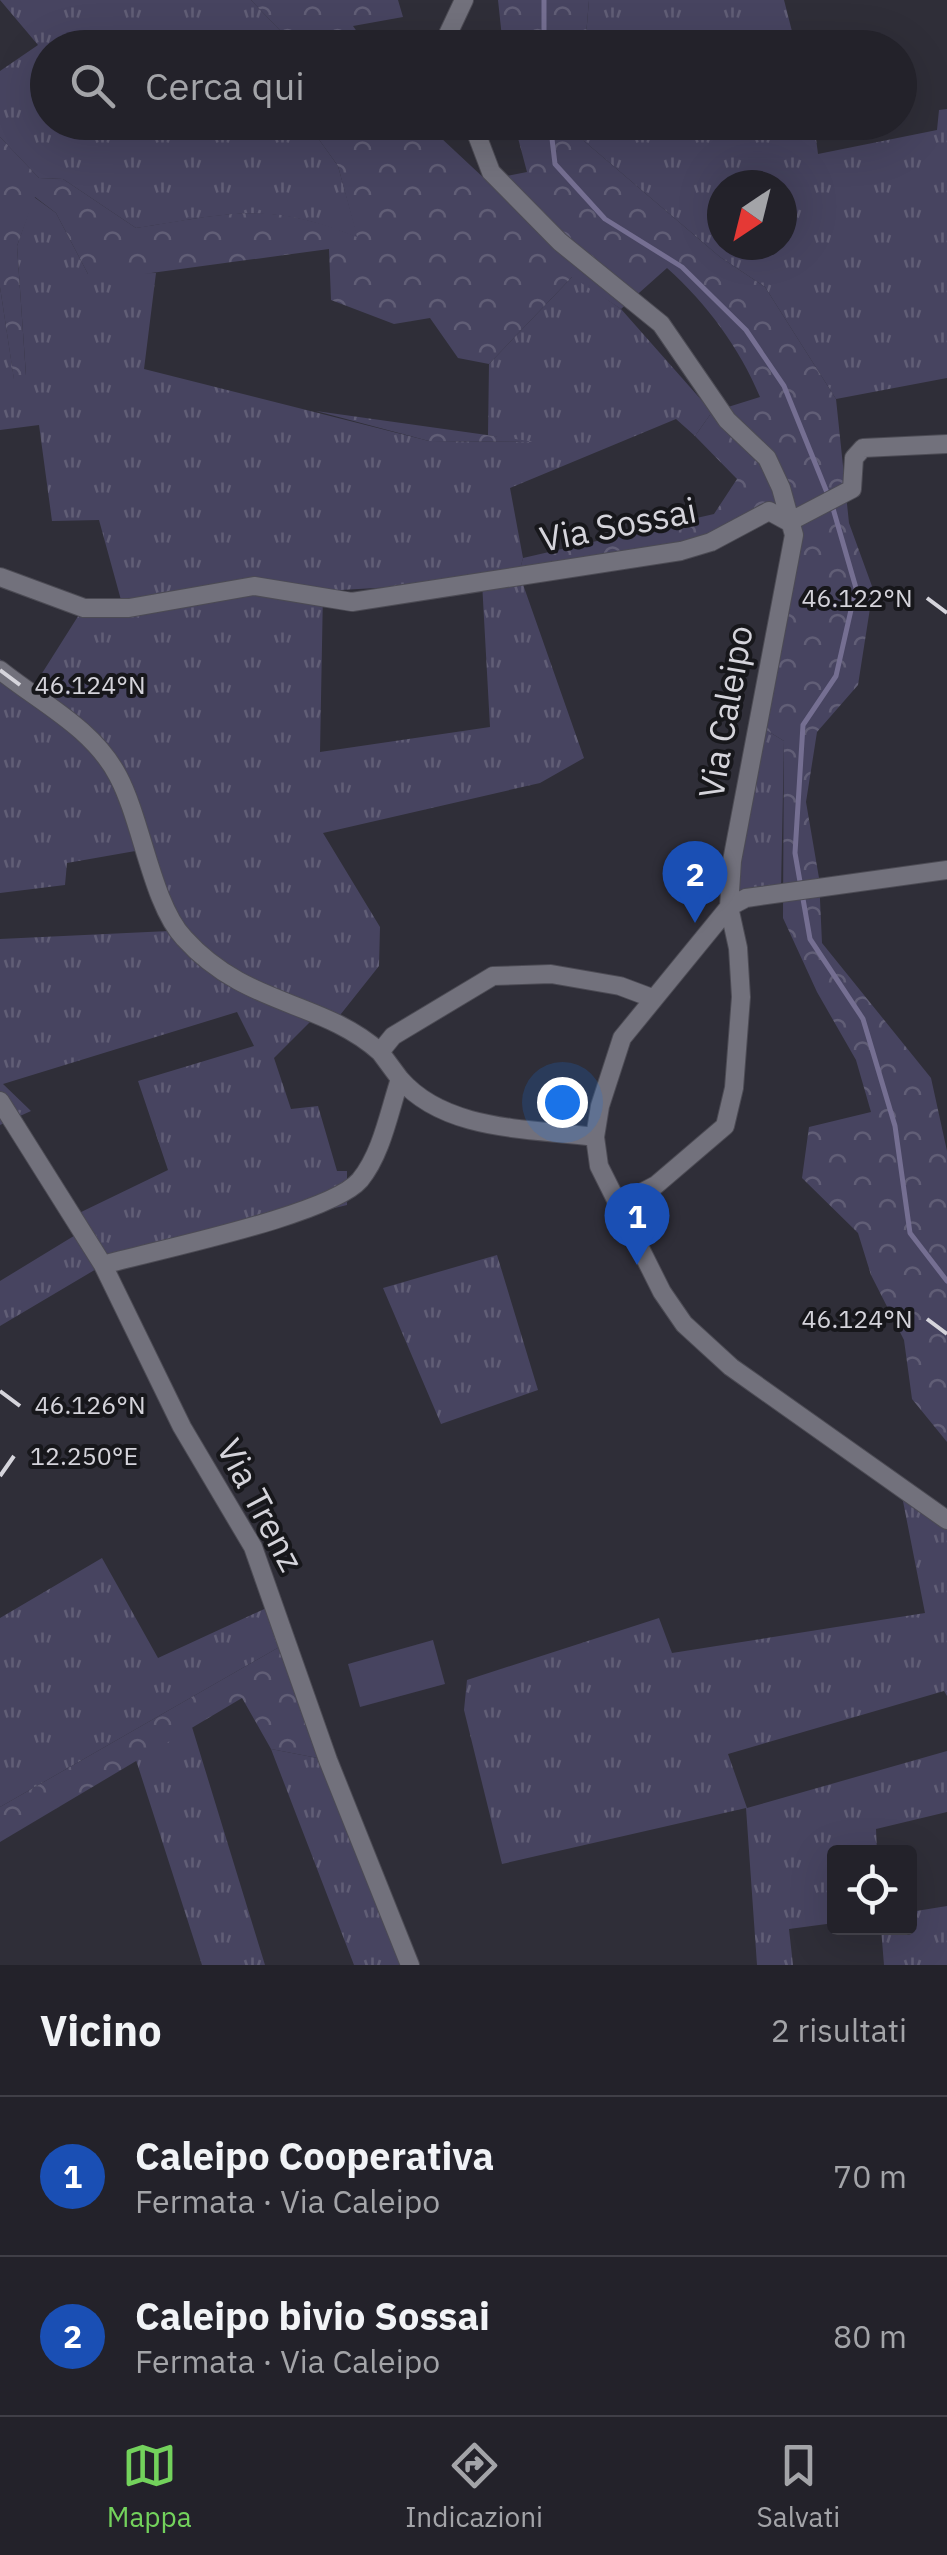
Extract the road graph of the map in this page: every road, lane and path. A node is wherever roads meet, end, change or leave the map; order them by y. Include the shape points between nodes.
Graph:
1 (464, 0) edge
2 (450, 30) edge
3 (479, 140) edge
4 (947, 444) edge
5 (797, 518) junction
6 (0, 577) edge
7 (0, 670) edge
8 (947, 870) edge
9 (729, 906) junction
10 (652, 998) junction
11 (380, 1052) junction
12 (400, 1079) junction
13 (0, 1101) edge
14 (596, 1137) junction
15 (618, 1205) junction
16 (103, 1265) junction
17 (947, 1520) edge
18 (410, 1965) edge

1 - 2 street
3 - 5 street via 491,172 560,242 661,324 727,420 774,469
4 - 5 street via 863,448 854,458 854,484
5 - 6 street, Via Sossai via 770,512 681,551 352,602 254,586 129,608 84,608
5 - 9 street, Via Caleipo
7 - 11 street via 81,730 112,766 172,922 190,945 244,987
8 - 9 street via 746,898
9 - 10 street
9 - 15 street, Via Caleipo via 741,997 725,1126 656,1184
10 - 11 street via 551,974 493,976 393,1036
10 - 14 street via 622,1038
11 - 12 street
12 - 14 street via 429,1105 456,1117
12 - 16 street via 372,1161 347,1192
13 - 16 street, Via Trenz
14 - 15 street via 599,1166
15 - 17 street via 684,1324 731,1367
16 - 18 street, Via Trenz via 182,1426 253,1547

